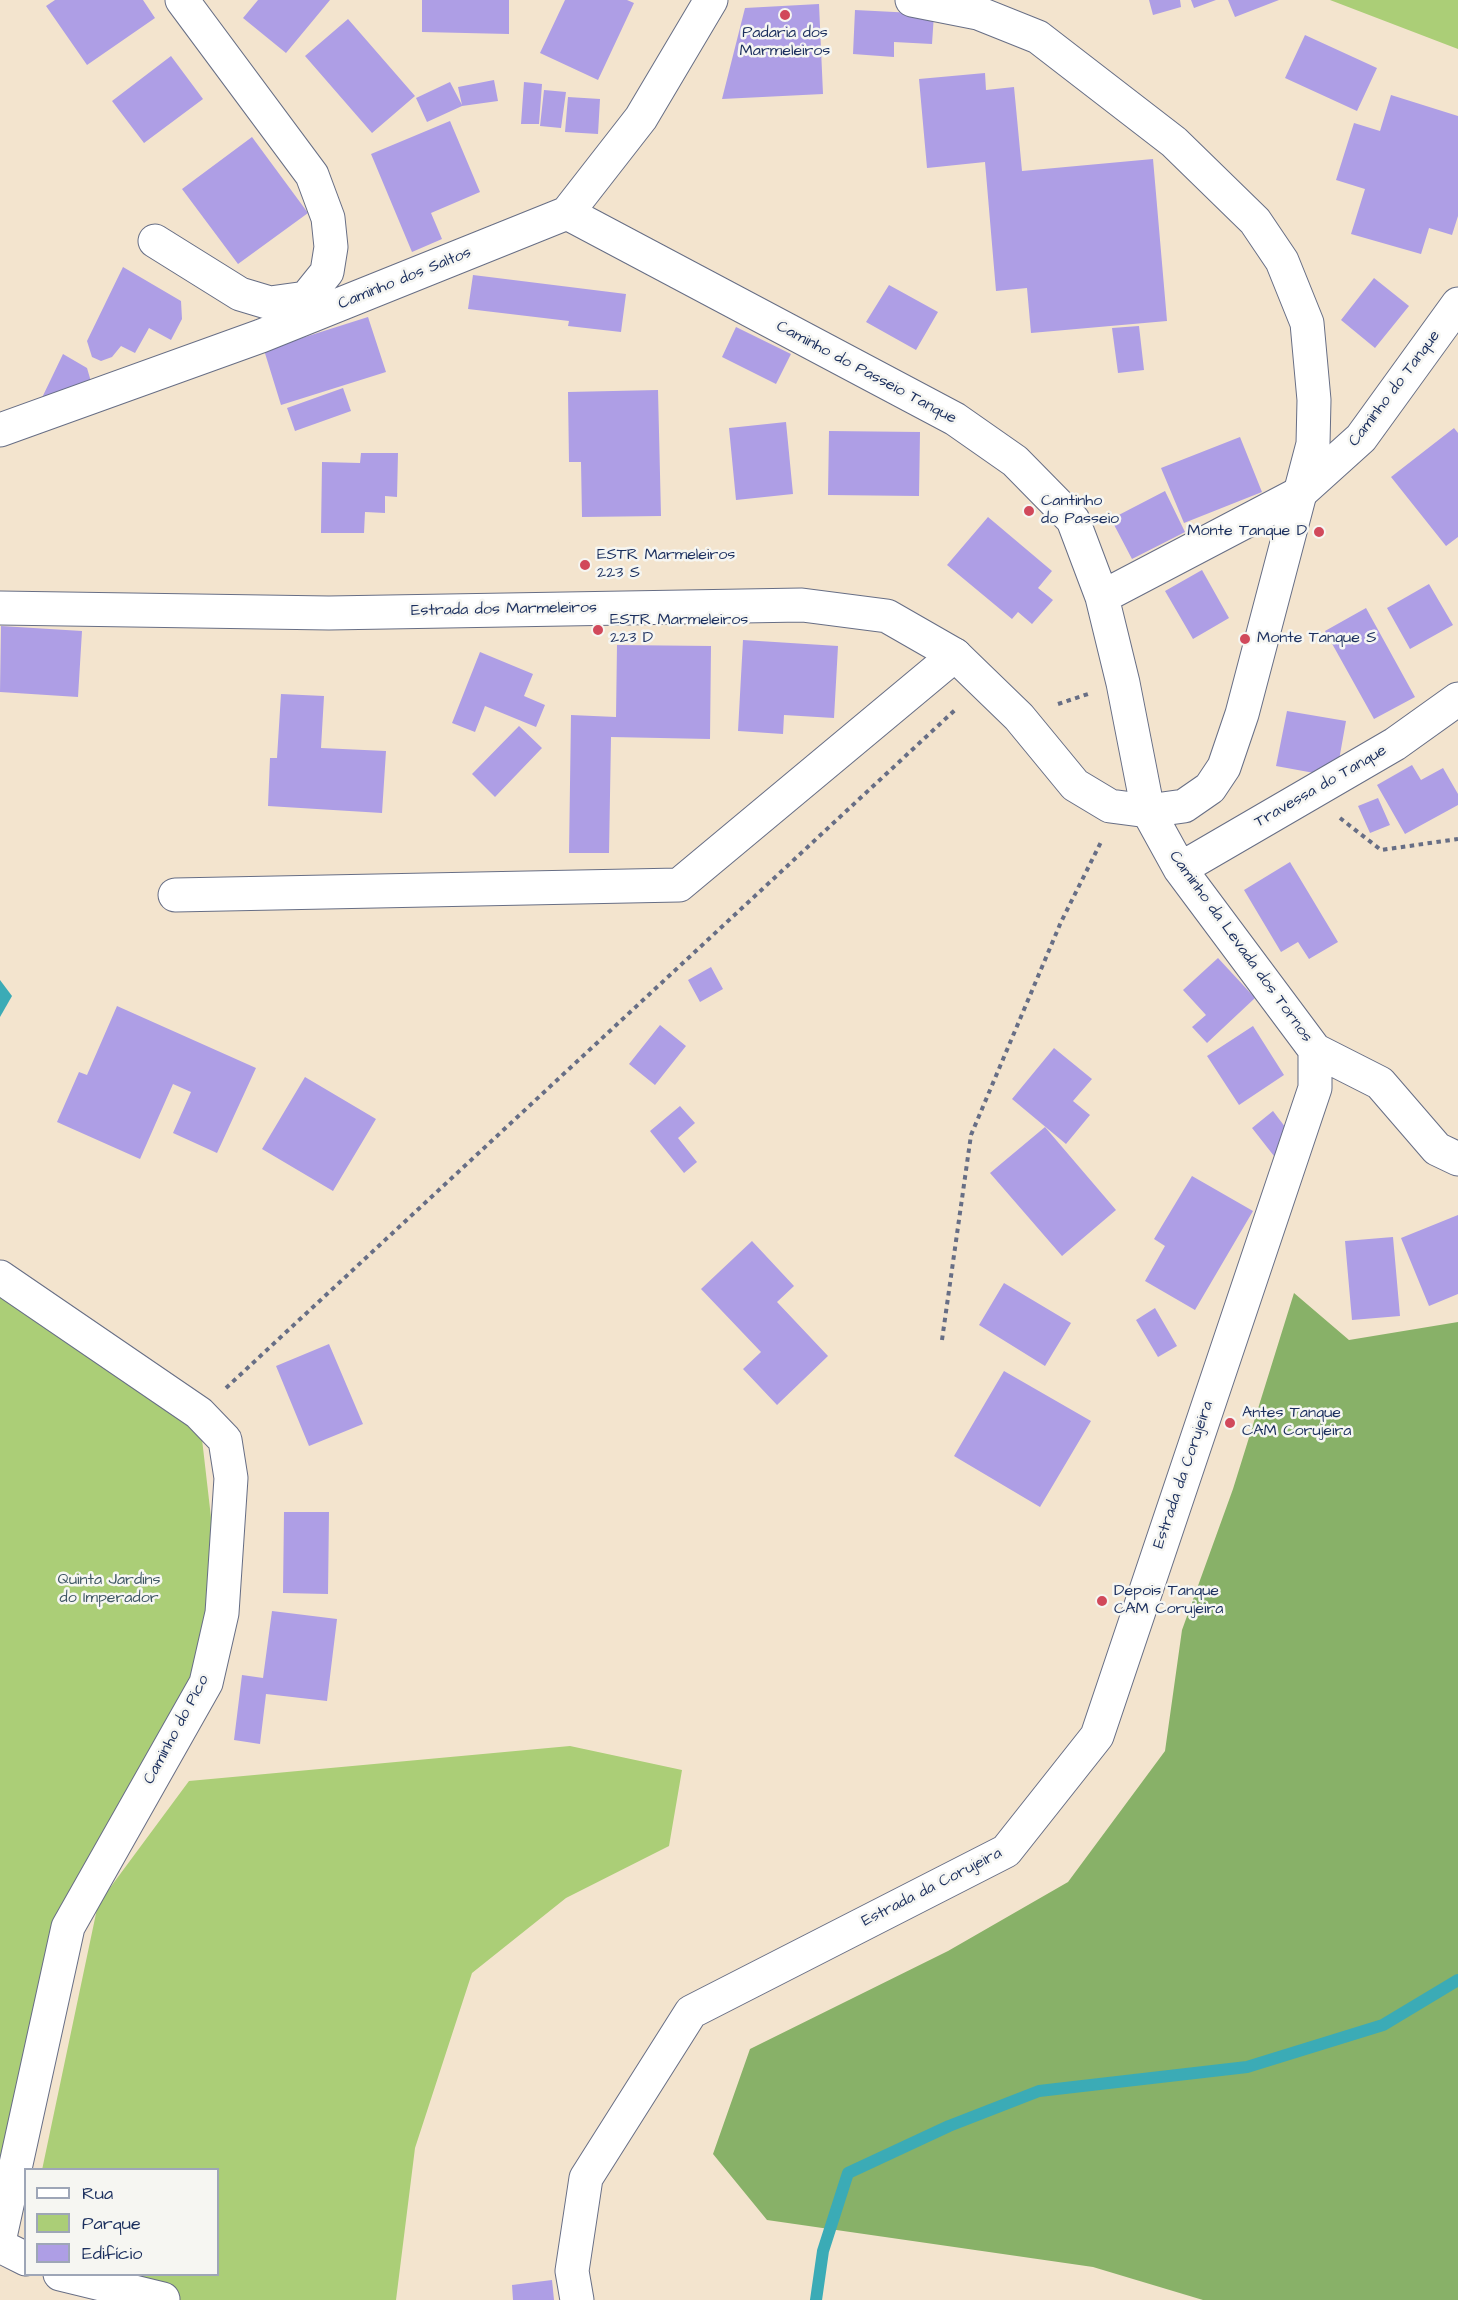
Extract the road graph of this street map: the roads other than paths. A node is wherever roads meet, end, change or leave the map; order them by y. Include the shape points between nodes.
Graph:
1 (182, 0) edge
2 (711, 0) edge
3 (912, 0) edge
4 (567, 213) junction
5 (155, 241) dead end
6 (1458, 304) edge
7 (312, 306) junction
8 (0, 430) edge
9 (1300, 493) junction
10 (1102, 597) junction
11 (0, 608) edge
12 (955, 655) junction
13 (1458, 699) edge
14 (1133, 809) junction
15 (1180, 869) junction
16 (175, 895) dead end
17 (1315, 1050) junction
18 (1458, 1159) edge
19 (0, 1277) edge
20 (0, 2237) edge
21 (0, 2246) edge
22 (24, 2258) edge
23 (68, 2276) edge
24 (163, 2299) edge
25 (577, 2300) edge

1 - 7 street via 312,175 328,218 331,247 327,272
2 - 4 street via 641,118
3 - 9 street, Estrada dos Marmeleiros via 978,13 1038,37 1174,142 1255,221 1282,261 1307,323 1314,400 1313,444
4 - 7 street, Caminho dos Saltos
4 - 10 street, Caminho do Passeio Tanque via 955,419 1015,461 1073,520
5 - 7 street via 240,294 270,303
6 - 9 street, Caminho do Tanque via 1361,438
7 - 8 street, Caminho dos Saltos
9 - 10 street
9 - 14 street, Estrada dos Marmeleiros via 1242,714 1224,767 1210,788 1184,806
10 - 14 street, Caminho do Passeio Tanque via 1123,682
11 - 12 street, Estrada dos Marmeleiros via 329,613 802,605 887,616
12 - 14 street, Estrada dos Marmeleiros via 1019,717 1075,785 1110,806
12 - 16 street via 679,885
13 - 15 street, Travessa do Tanque via 1395,744
14 - 15 street, Caminho da Levada dos Tornos
15 - 17 street, Caminho da Levada dos Tornos
17 - 18 street via 1380,1083 1437,1149
17 - 25 street, Estrada da Corujeira via 1315,1088 1096,1736 1006,1851 691,2012 586,2178 572,2271
19 - 20 street, Caminho do Pico via 199,1413 225,1440 231,1478 222,1613 206,1683 68,1927
21 - 22 street
23 - 24 street

